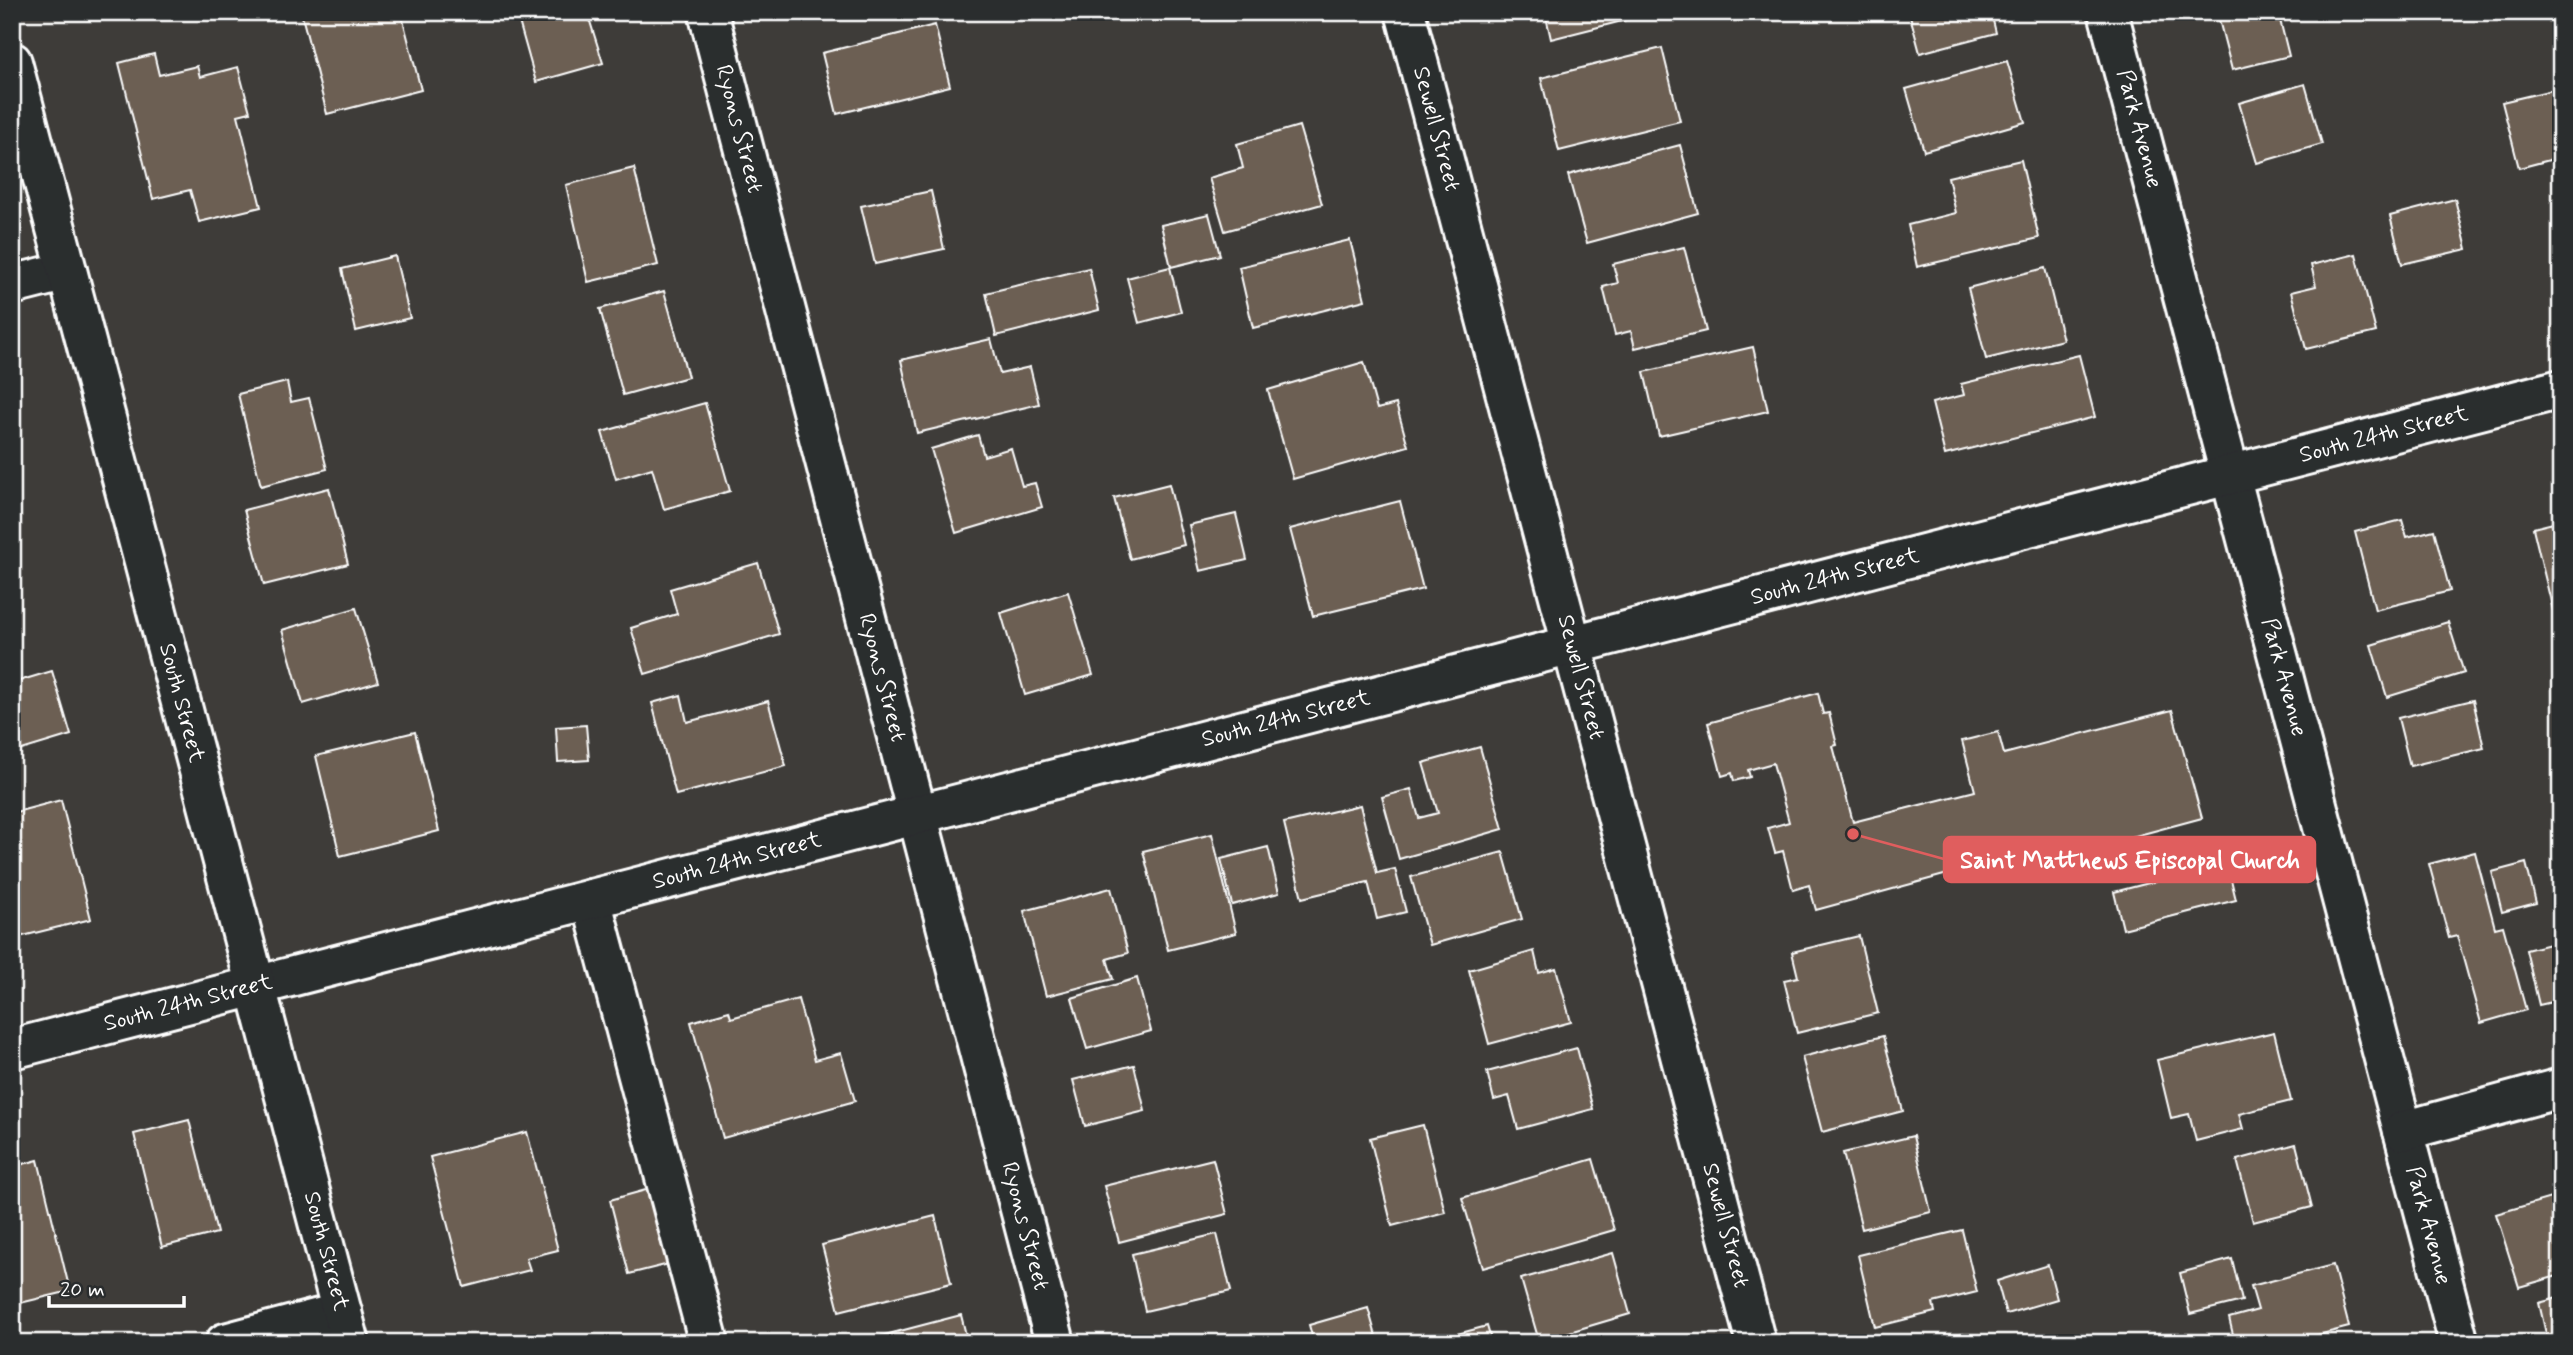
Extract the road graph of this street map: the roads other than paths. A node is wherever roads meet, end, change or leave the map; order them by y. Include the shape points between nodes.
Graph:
1 (708, 12) edge
2 (1405, 12) edge
3 (2108, 12) edge
4 (12, 62) edge
5 (67, 271) junction
6 (12, 285) edge
7 (2561, 389) edge
8 (2230, 475) junction
9 (1572, 646) junction
10 (916, 817) junction
11 (591, 899) junction
12 (255, 984) junction
13 (12, 1048) edge
14 (2561, 1088) edge
15 (2403, 1131) junction
16 (346, 1327) edge
17 (225, 1343) edge
18 (709, 1343) edge
19 (1055, 1343) edge
20 (1756, 1343) edge
21 (2459, 1343) edge

1 - 10 street, Ryons Street
2 - 9 street, Sewell Street
3 - 8 street, Park Avenue
4 - 5 street, South Street
5 - 6 street
5 - 12 street, South Street
7 - 8 street, South 24th Street
8 - 9 street, South 24th Street
8 - 15 street, Park Avenue
9 - 10 street, South 24th Street
9 - 20 street, Sewell Street
10 - 11 street, South 24th Street
10 - 19 street, Ryons Street
11 - 12 street, South 24th Street
11 - 18 street
12 - 13 street, South 24th Street
12 - 16 street, South Street
14 - 15 street
15 - 21 street, Park Avenue
16 - 17 street

